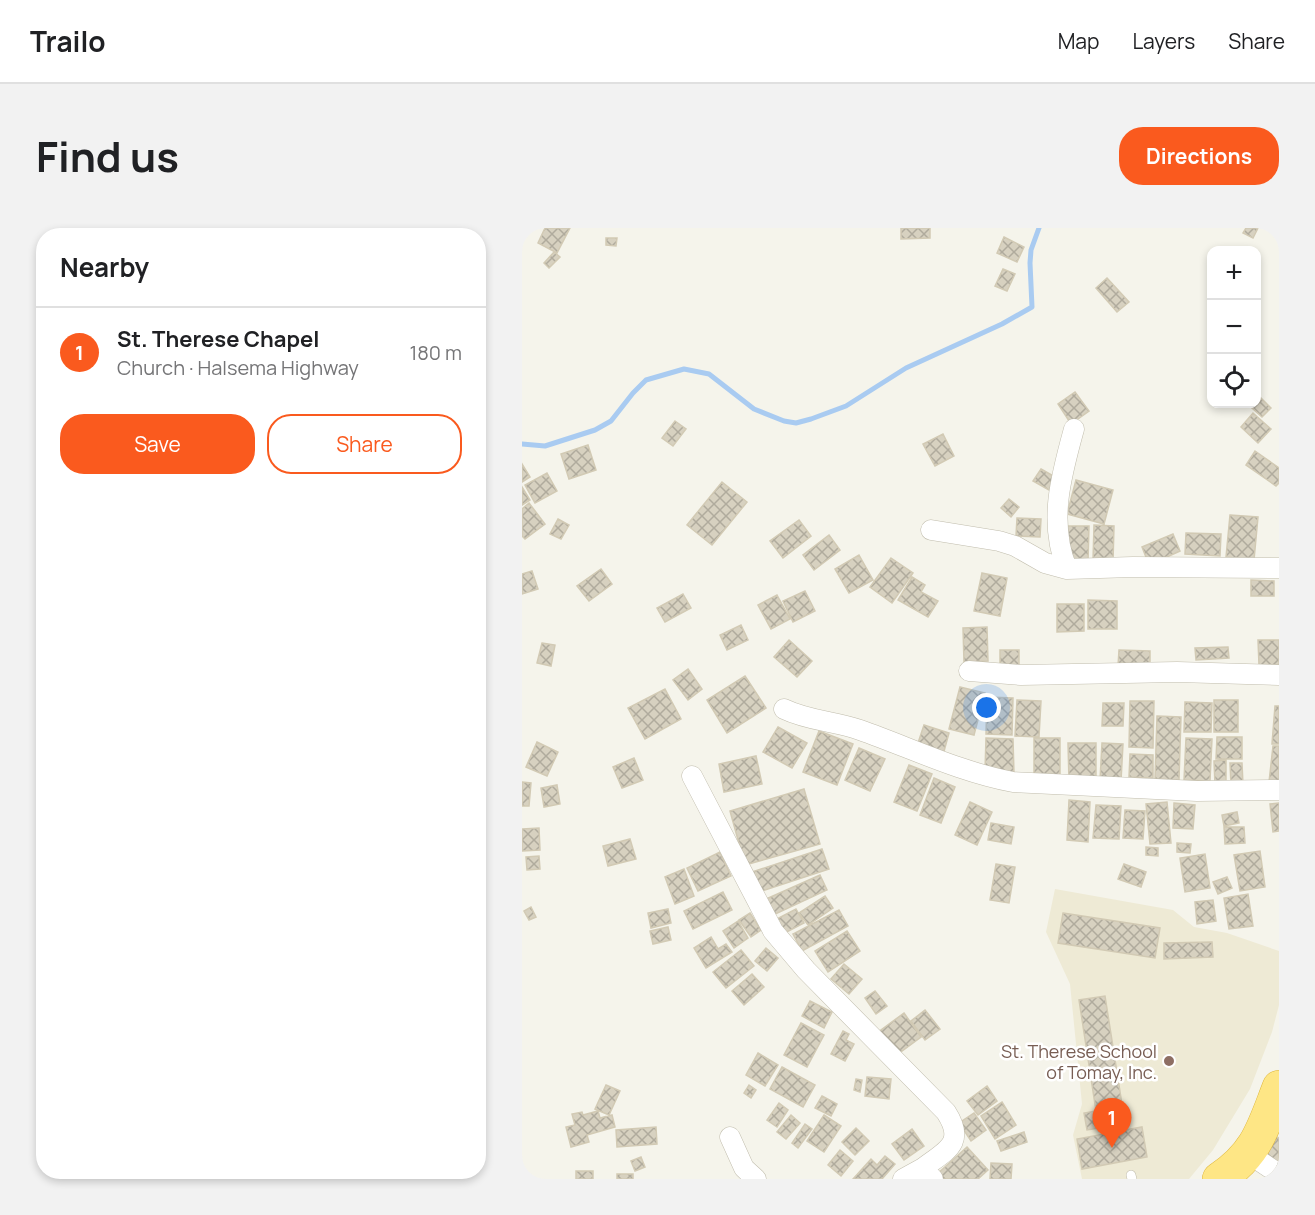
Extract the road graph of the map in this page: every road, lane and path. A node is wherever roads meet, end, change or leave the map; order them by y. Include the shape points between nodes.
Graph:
1 (1074, 429) dead end
2 (932, 530) dead end
3 (1279, 568) edge
4 (1067, 569) junction
5 (969, 671) dead end
6 (1279, 675) edge
7 (784, 709) dead end
8 (692, 776) dead end
9 (1279, 790) edge
10 (1279, 1088) edge
11 (730, 1137) dead end
12 (1249, 1154) junction
13 (928, 1173) edge
14 (1279, 1174) edge
15 (756, 1179) edge
16 (903, 1179) edge
17 (1219, 1179) edge

1 - 4 street via 1060,483 1057,519 1059,550
2 - 4 street via 1007,543 1045,563
3 - 4 street
5 - 6 street via 1021,675
7 - 9 street via 802,717 858,729 986,777 1013,782 1197,791
8 - 13 street via 773,931 953,1123 954,1140
10 - 12 highway via 1261,1135
11 - 15 street via 744,1168
12 - 14 street
12 - 17 highway
13 - 16 street

